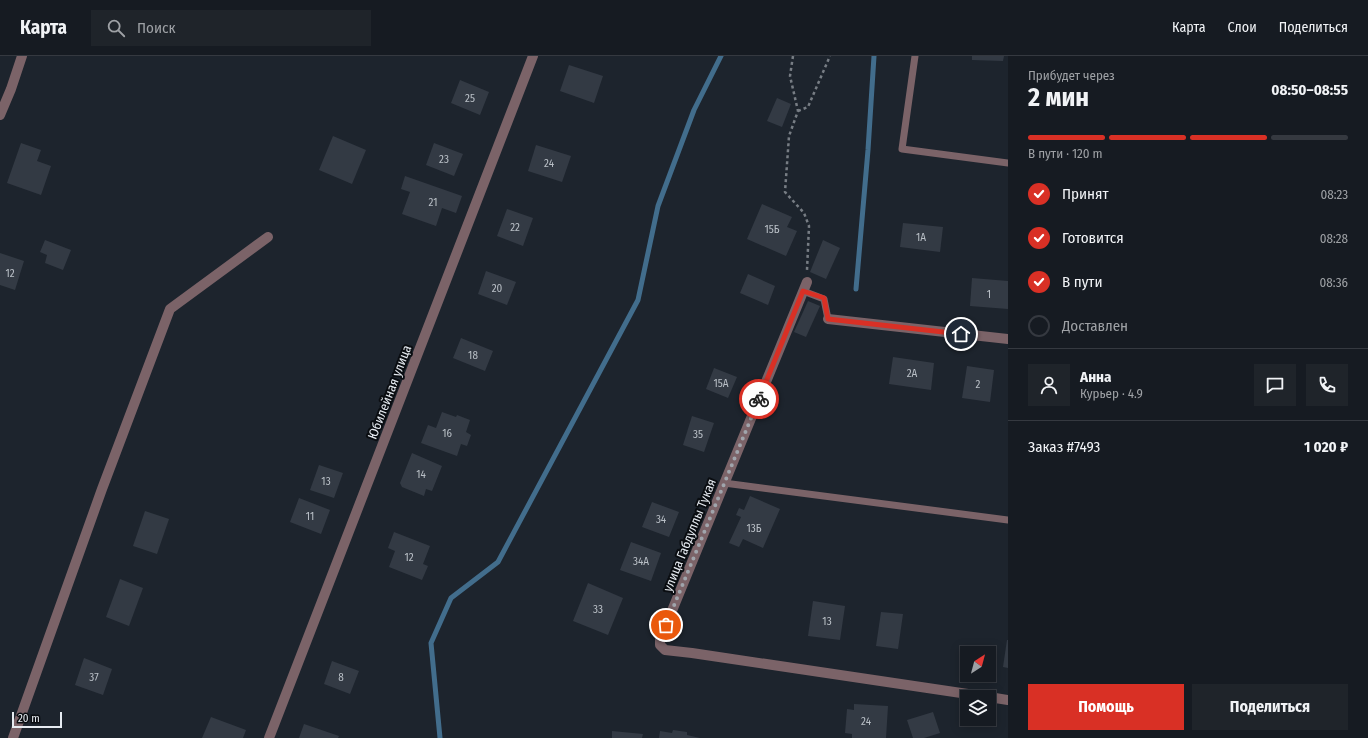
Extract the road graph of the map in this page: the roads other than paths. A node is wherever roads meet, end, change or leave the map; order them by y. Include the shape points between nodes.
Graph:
1 (22, 56) edge
2 (533, 56) edge
3 (915, 56) edge
4 (0, 115) edge
5 (1008, 163) edge
6 (268, 237) dead end
7 (805, 286) joint
8 (828, 319) joint
9 (1008, 339) edge
10 (724, 483) junction
11 (1008, 520) edge
12 (960, 693) edge
13 (996, 698) edge
14 (1008, 700) edge
15 (14, 738) edge
16 (269, 738) edge

1 - 4 street
2 - 16 street, Юбилейная улица
3 - 5 lane via 902,149
6 - 15 street via 170,309 102,489
7 - 8 lane via 824,298
7 - 10 street, улица Габдуллы Тукая
8 - 9 street
10 - 11 lane
10 - 12 street, улица Габдуллы Тукая via 660,640 660,645 665,650
13 - 14 street, улица Габдуллы Тукая

